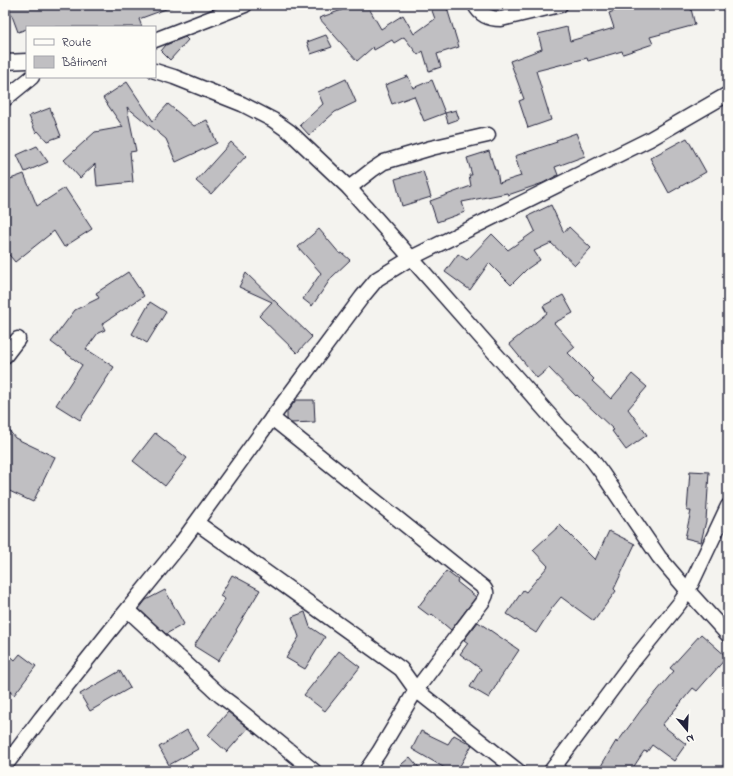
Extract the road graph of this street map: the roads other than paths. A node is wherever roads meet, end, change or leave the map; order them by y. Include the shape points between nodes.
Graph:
1 (245, 5) edge
2 (475, 5) edge
3 (560, 5) edge
4 (156, 40) edge
5 (26, 61) edge
6 (5, 62) edge
7 (156, 71) edge
8 (31, 78) edge
9 (728, 94) edge
10 (5, 99) edge
11 (488, 135) dead end
12 (348, 188) junction
13 (411, 258) junction
14 (18, 339) dead end
15 (5, 356) edge
16 (272, 418) junction
17 (728, 506) edge
18 (197, 523) junction
19 (688, 591) junction
20 (128, 610) junction
21 (728, 635) edge
22 (416, 690) junction
23 (5, 766) edge
24 (314, 771) edge
25 (366, 771) edge
26 (518, 771) edge
27 (551, 771) edge

1 - 4 street
2 - 3 street via 477,10 486,16 501,19
5 - 6 street
7 - 12 street via 242,104 274,120
8 - 10 street
9 - 13 street via 643,142
11 - 12 street via 384,162
12 - 13 street
13 - 16 street via 377,279
13 - 19 street via 560,427 590,457 659,557
14 - 15 street
16 - 18 street
16 - 22 street via 486,590 483,601
17 - 19 street
18 - 20 street
18 - 22 street via 401,669
19 - 21 street
19 - 27 street
20 - 23 street
20 - 24 street via 221,696
22 - 25 street
22 - 26 street

